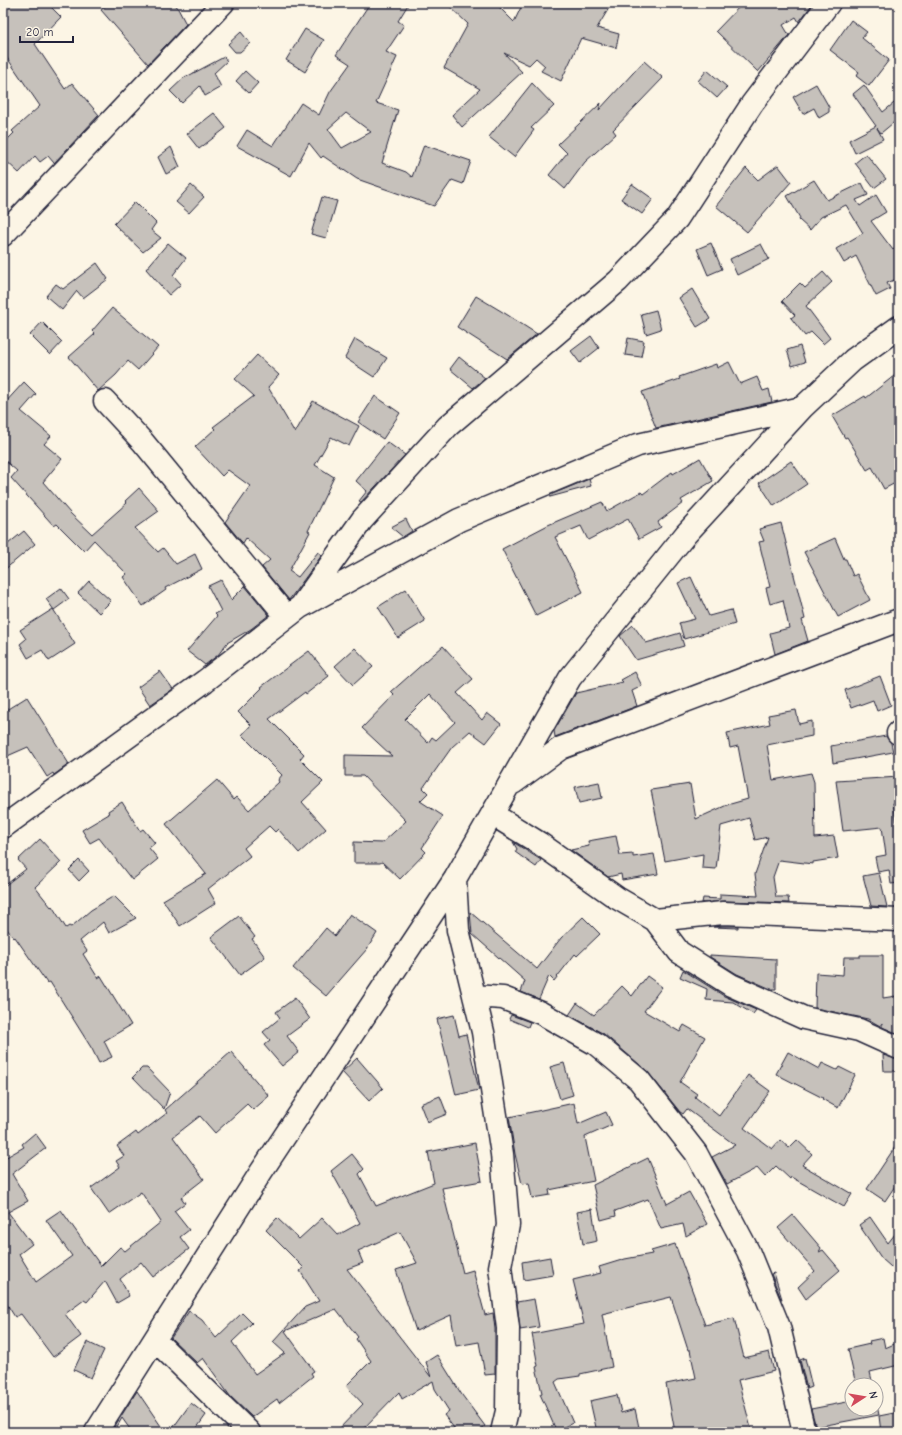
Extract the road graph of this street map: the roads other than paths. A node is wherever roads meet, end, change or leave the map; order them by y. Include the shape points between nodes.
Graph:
1 (223, 3) edge
2 (828, 3) edge
3 (3, 235) edge
4 (899, 327) edge
5 (105, 401) dead end
6 (802, 408) junction
7 (294, 612) junction
8 (899, 620) edge
9 (506, 787) junction
10 (492, 814) junction
11 (3, 827) edge
12 (455, 879) junction
13 (656, 920) junction
14 (899, 920) edge
15 (474, 996) junction
16 (899, 1048) edge
17 (155, 1340) junction
18 (96, 1432) edge
19 (249, 1432) edge
20 (502, 1432) edge
21 (804, 1432) edge

1 - 3 street
2 - 7 street via 752,104 677,219 618,281 448,426 362,520
4 - 6 street via 852,360
5 - 7 street
6 - 7 street via 638,444 459,520
6 - 9 street via 686,534 570,678
7 - 11 street via 205,681
8 - 9 street via 561,748
9 - 10 street
10 - 12 street
10 - 13 street via 539,842 617,898
12 - 15 street via 458,930
12 - 17 street via 261,1172
13 - 14 street via 723,912
13 - 16 street via 679,952 731,985 804,1018 859,1030
15 - 20 street via 483,1032 502,1154 508,1225 500,1267 508,1328 507,1411
15 - 21 street via 503,998 541,1013 596,1044 638,1080 696,1152 748,1251 779,1327
17 - 18 street
17 - 19 street

